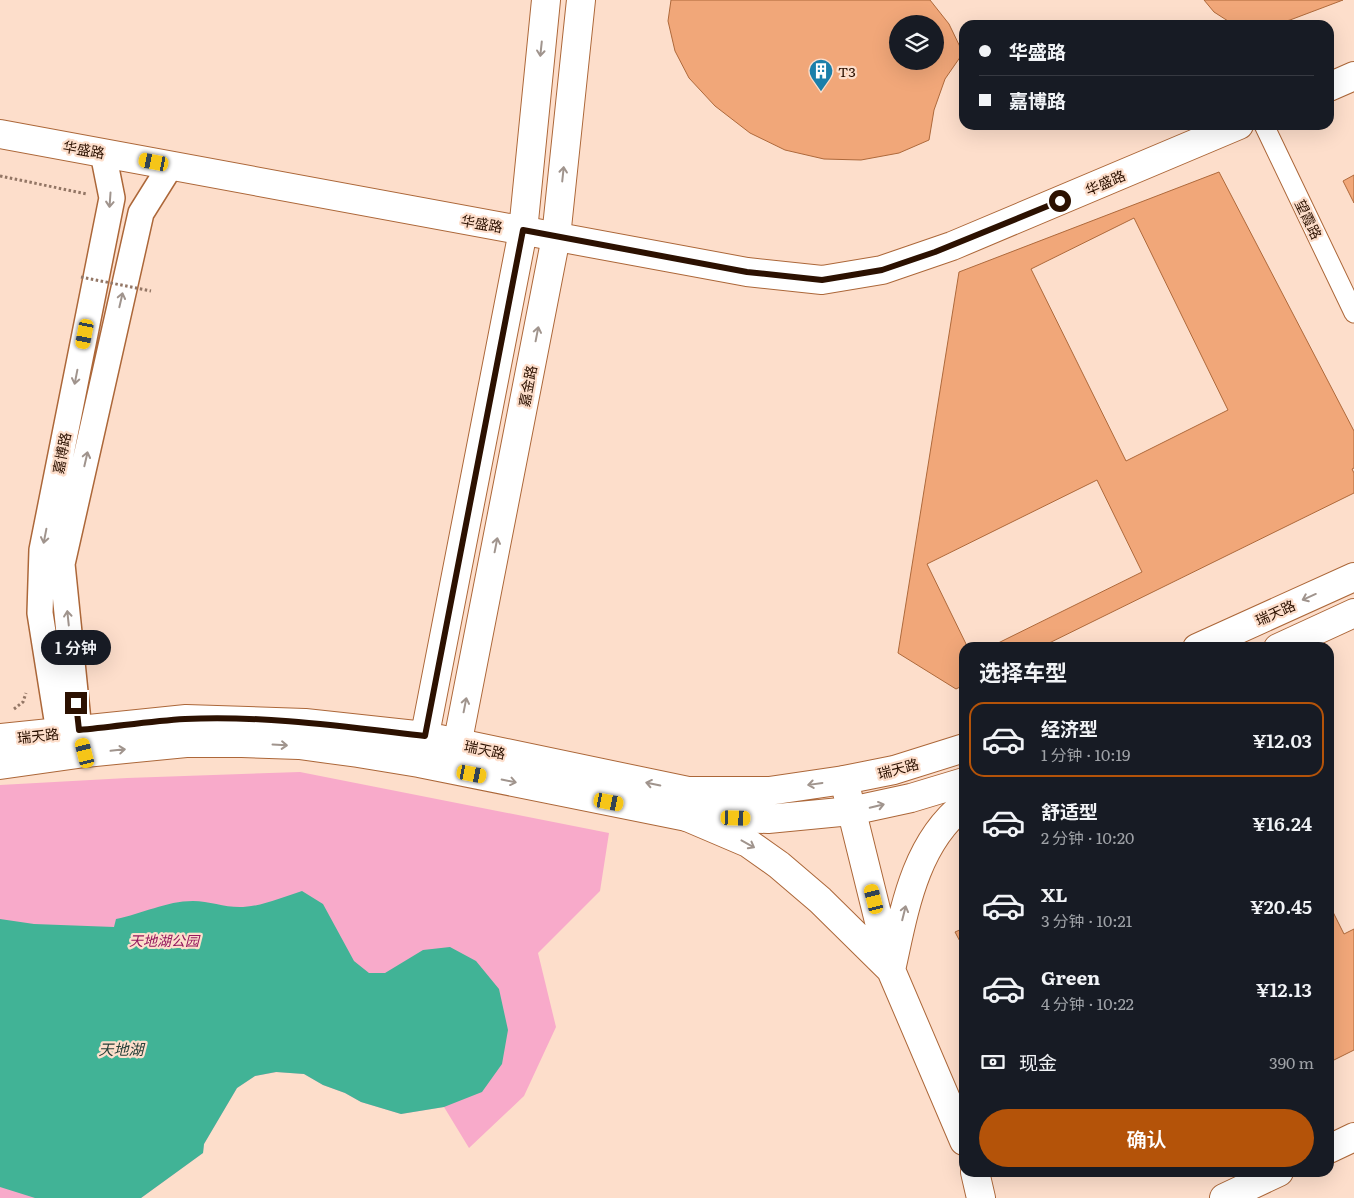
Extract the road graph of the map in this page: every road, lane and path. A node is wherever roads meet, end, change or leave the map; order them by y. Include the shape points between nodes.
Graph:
1 (546, 0) edge
2 (581, 0) edge
3 (1354, 76) edge
4 (1334, 85) edge
5 (1227, 130) edge
6 (1266, 130) edge
7 (0, 134) edge
8 (102, 153) junction
9 (171, 165) junction
10 (523, 230) junction
11 (556, 236) junction
12 (81, 277) dead end
13 (151, 291) dead end
14 (1354, 313) edge
15 (1354, 577) edge
16 (1354, 613) edge
17 (1210, 642) edge
18 (1291, 642) edge
19 (425, 736) junction
20 (0, 738) edge
21 (71, 743) junction
22 (959, 750) edge
23 (455, 757) junction
24 (419, 763) junction
25 (0, 765) edge
26 (844, 780) junction
27 (959, 783) edge
28 (959, 809) edge
29 (851, 811) junction
30 (687, 817) junction
31 (891, 970) junction
32 (959, 1129) edge
33 (1354, 1137) edge
34 (1334, 1147) edge
35 (976, 1177) edge
36 (1268, 1177) edge
37 (981, 1198) edge
38 (1224, 1198) edge

1 -> 10 main road
11 -> 2 main road, 嘉金路
3 - 4 main road
5 - 11 main road, 华盛路 via 952,246 882,270 822,280 747,272
6 - 14 street, 望霞路
7 - 8 main road, 华盛路
8 - 9 main road, 华盛路
8 -> 21 street, 嘉博路 via 112,198 42,550 40,613
9 - 10 main road, 华盛路
21 -> 9 street, 嘉博路 via 62,564 141,213
10 - 11 main road, 华盛路
10 - 19 main road
23 -> 11 main road, 嘉金路
12 - 13 path, bridge
15 -> 17 main road, 瑞天路
16 - 18 main road
19 - 21 main road, 瑞天路 via 305,723 186,719
19 - 23 main road, 瑞天路
19 - 24 main road
20 - 21 main road, 瑞天路
21 -> 24 main road, 瑞天路 via 299,745
21 - 25 main road, 瑞天路
22 - 26 main road, 瑞天路 via 894,770
23 - 24 main road, 瑞天路
26 -> 23 main road, 瑞天路 via 770,790 688,791
23 -> 30 main road, 瑞天路
26 - 29 main road
29 -> 27 main road, 瑞天路
31 -> 28 main road via 910,888 922,859 936,834
29 - 30 main road, 瑞天路 via 768,819
29 - 31 main road
30 -> 31 main road via 748,843 771,860 820,900
31 - 32 main road
33 - 34 main road
35 - 37 main road
36 - 38 main road

